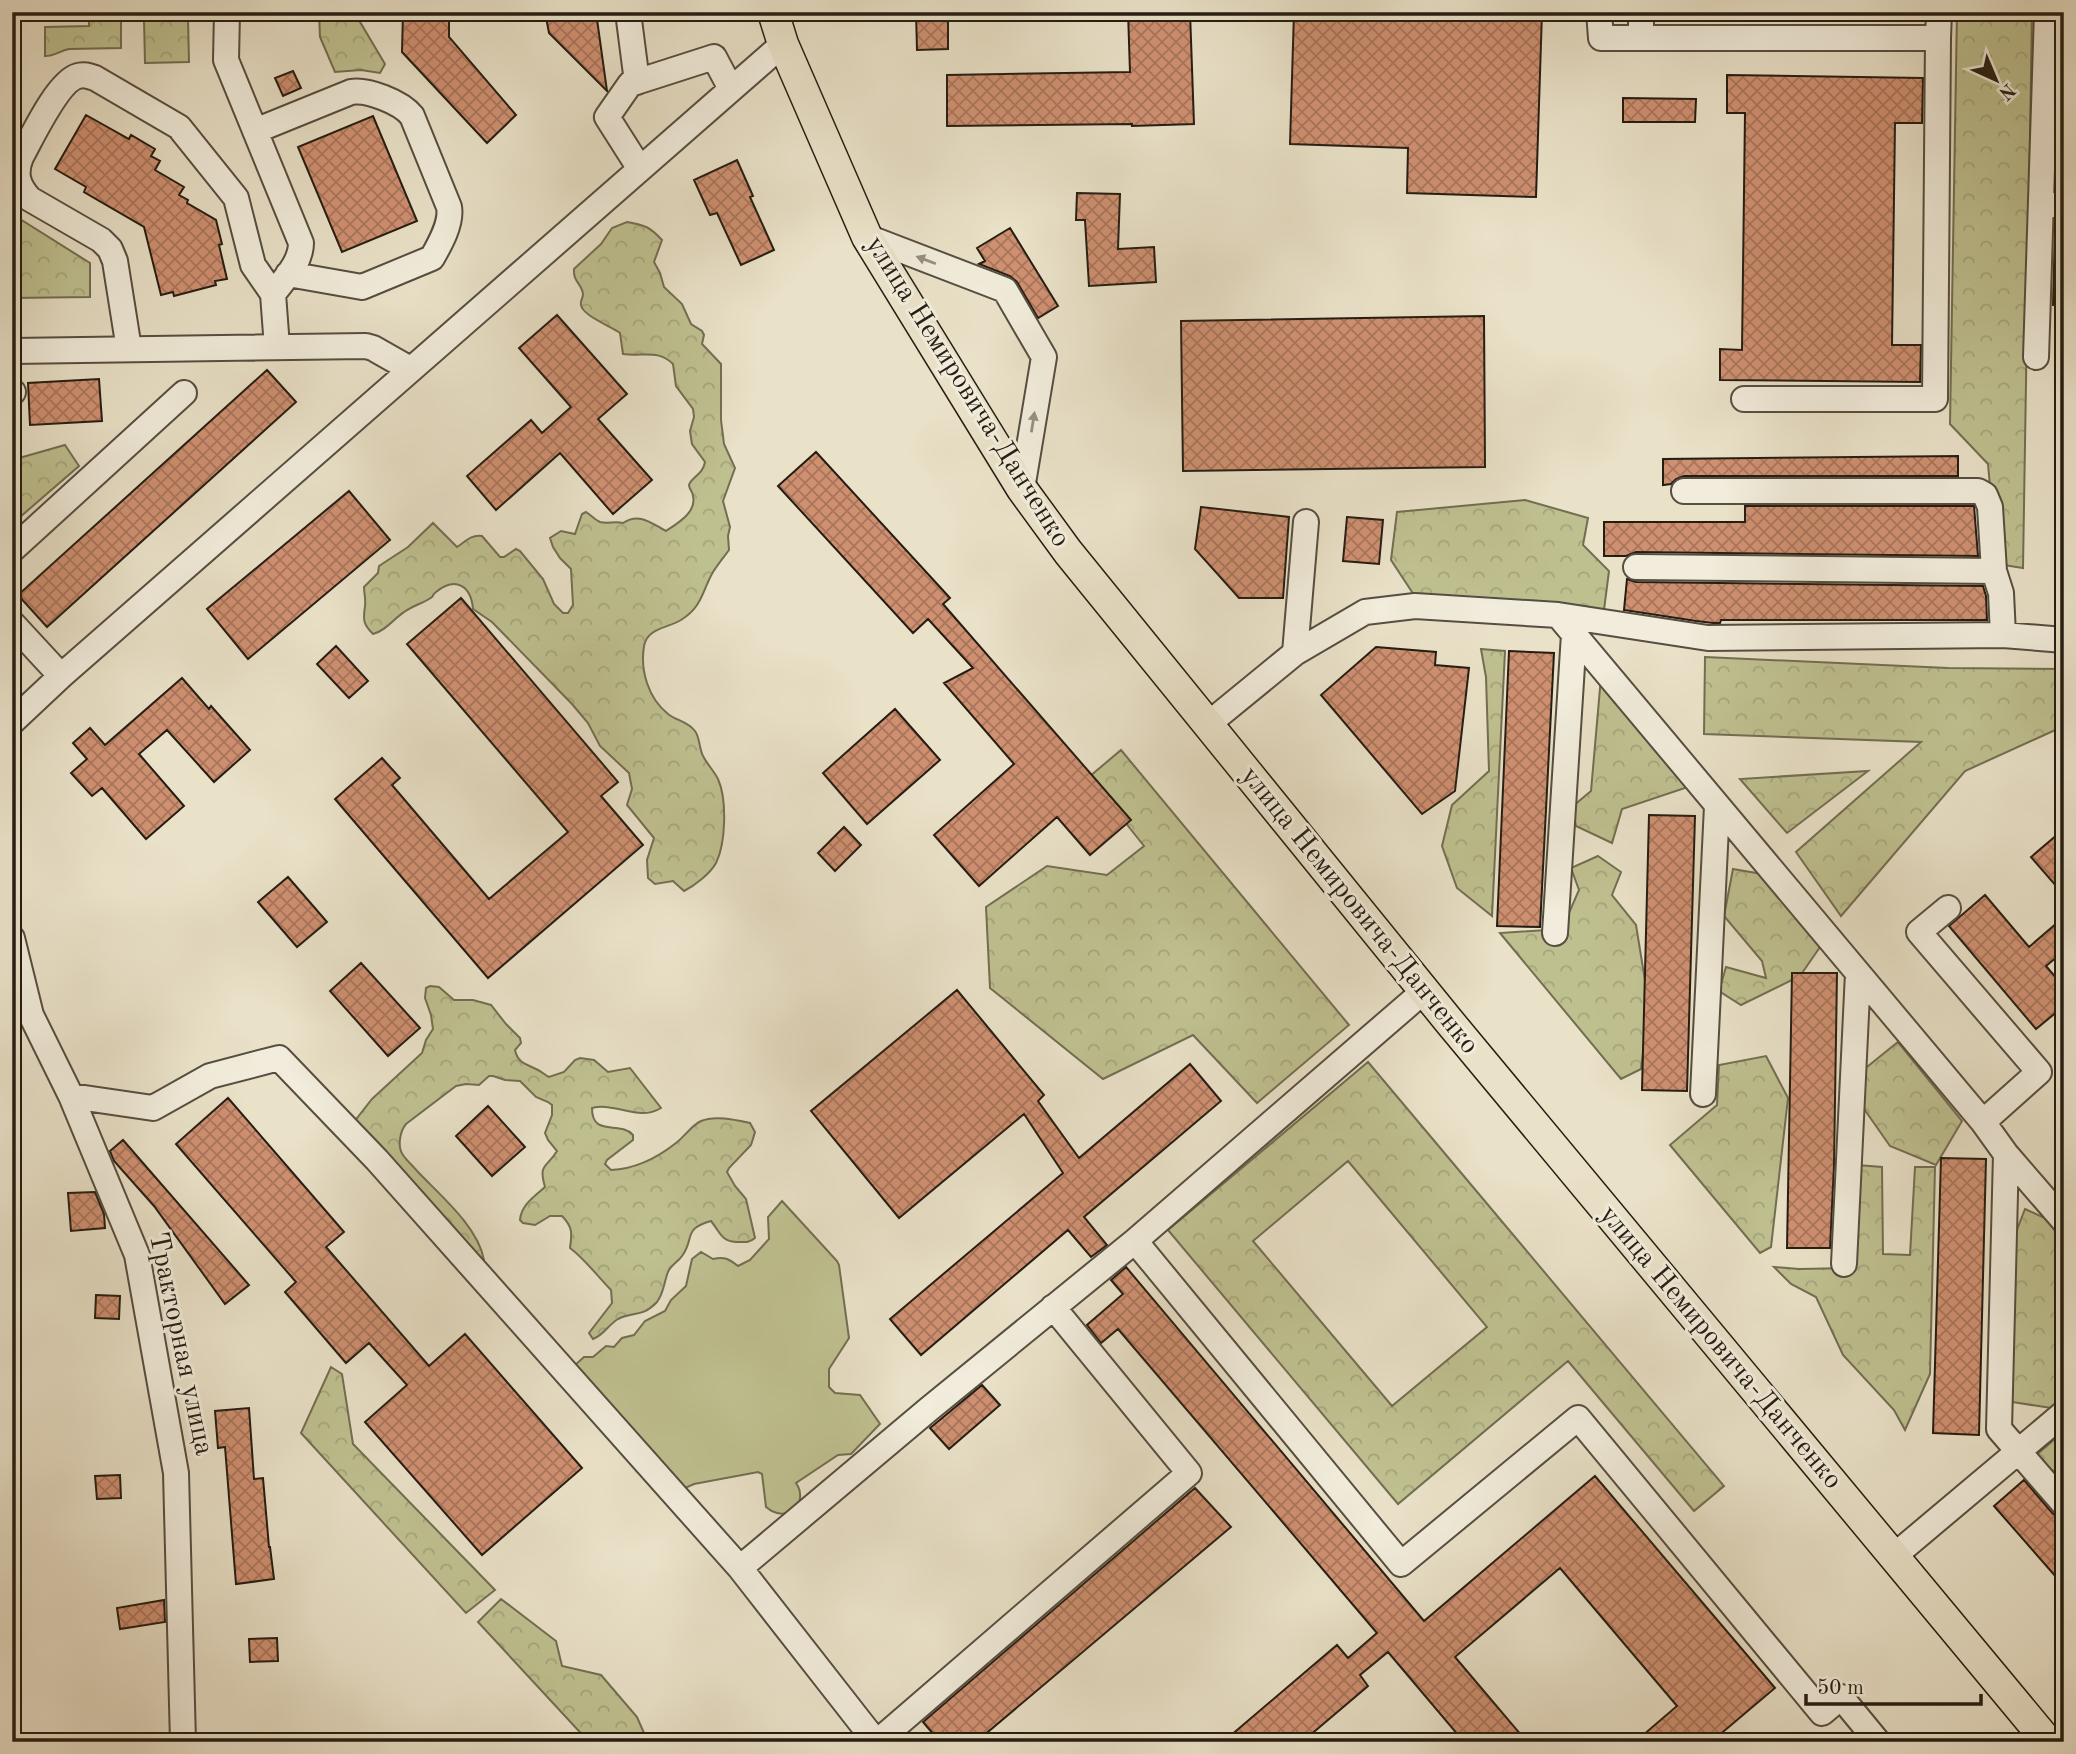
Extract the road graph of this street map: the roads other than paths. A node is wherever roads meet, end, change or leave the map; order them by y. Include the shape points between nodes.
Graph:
1 (227, 12) edge
2 (628, 12) edge
3 (773, 12) edge
4 (1599, 12) edge
5 (1641, 12) edge
6 (1939, 12) edge
7 (2047, 12) edge
8 (1641, 38) junction
9 (1938, 38) junction
10 (783, 44) junction
11 (637, 82) junction
12 (731, 89) junction
13 (256, 131) junction
14 (640, 169) junction
15 (2052, 205) edge
16 (867, 237) junction
17 (288, 274) junction
18 (272, 294) junction
19 (277, 347) junction
20 (129, 349) junction
21 (12, 351) edge
22 (2036, 357) dead end
23 (410, 369) junction
24 (184, 393) dead end
25 (1744, 399) dead end
26 (1022, 489) junction
27 (1684, 491) dead end
28 (1306, 522) dead end
29 (12, 550) edge
30 (1636, 567) dead end
31 (1994, 571) junction
32 (1558, 615) junction
33 (12, 623) edge
34 (1574, 635) junction
35 (2003, 635) junction
36 (2064, 640) edge
37 (1295, 653) junction
38 (61, 676) junction
39 (12, 722) edge
40 (1207, 726) junction
41 (1717, 806) junction
42 (1948, 908) dead end
43 (1555, 933) dead end
44 (12, 938) edge
45 (1858, 973) junction
46 (1424, 991) junction
47 (1703, 1094) dead end
48 (71, 1096) junction
49 (1983, 1122) junction
50 (2006, 1154) junction
51 (2064, 1221) edge
52 (1135, 1241) junction
53 (1844, 1264) dead end
54 (1053, 1307) junction
55 (2064, 1413) edge
56 (2018, 1451) junction
57 (2064, 1504) edge
58 (1894, 1556) junction
59 (740, 1568) junction
60 (874, 1738) edge
61 (183, 1742) edge
62 (1878, 1742) edge
63 (2048, 1742) edge

1 - 13 street via 226,60
2 - 11 street
3 - 10 main road, улица Немировича-Данченко
4 - 8 street via 1601,38
5 - 8 street
6 - 9 street
7 - 15 street
8 - 9 street
9 - 25 street via 1935,399
10 - 12 street
10 - 16 main road, улица Немировича-Данченко
11 - 12 street via 714,57
11 - 14 street via 630,84 607,117
12 - 14 street
13 - 17 street via 301,243 297,262
13 - 17 street via 351,92 367,92 408,111 451,214 432,258 368,285
14 - 23 street
15 - 22 street
16 - 26 main road, улица Немировича-Данченко
26 -> 16 street via 1044,357 1005,290
17 - 18 street
18 - 19 street
18 - 20 street via 253,265 236,198 180,127 95,78 77,76 59,90 21,156 18,178 30,200 110,249
19 - 20 street
19 - 23 street via 366,346
20 - 21 street
23 - 38 street
24 - 29 street
26 - 40 main road, улица Немировича-Данченко
27 - 31 street via 1978,491 1990,508
28 - 37 street
30 - 31 street
31 - 35 street via 2001,593
32 - 34 street
32 - 35 street via 1708,638
32 - 37 street via 1415,606 1365,612
33 - 38 street
34 - 41 street
34 - 43 street
35 - 36 street
37 - 40 street
38 - 39 street
40 - 46 main road, улица Немировича-Данченко
41 - 45 street
41 - 47 street
42 - 49 street via 1919,932 2039,1072
44 - 48 street, Тракторная улица via 31,1015
45 - 49 street
45 - 53 street
46 - 52 street
46 - 58 main road, улица Немировича-Данченко
48 - 59 street via 153,1108 210,1076 279,1058 377,1160
48 - 61 street, Тракторная улица via 137,1255 177,1473
49 - 50 street
50 - 51 street
50 - 56 street via 1998,1429
52 - 54 street
52 - 62 street via 1401,1564 1578,1418 1822,1713 1841,1697
54 - 59 street
54 - 60 street via 1189,1473
55 - 56 street
56 - 57 street
56 - 58 street
58 - 63 main road, улица Немировича-Данченко
59 - 60 street

